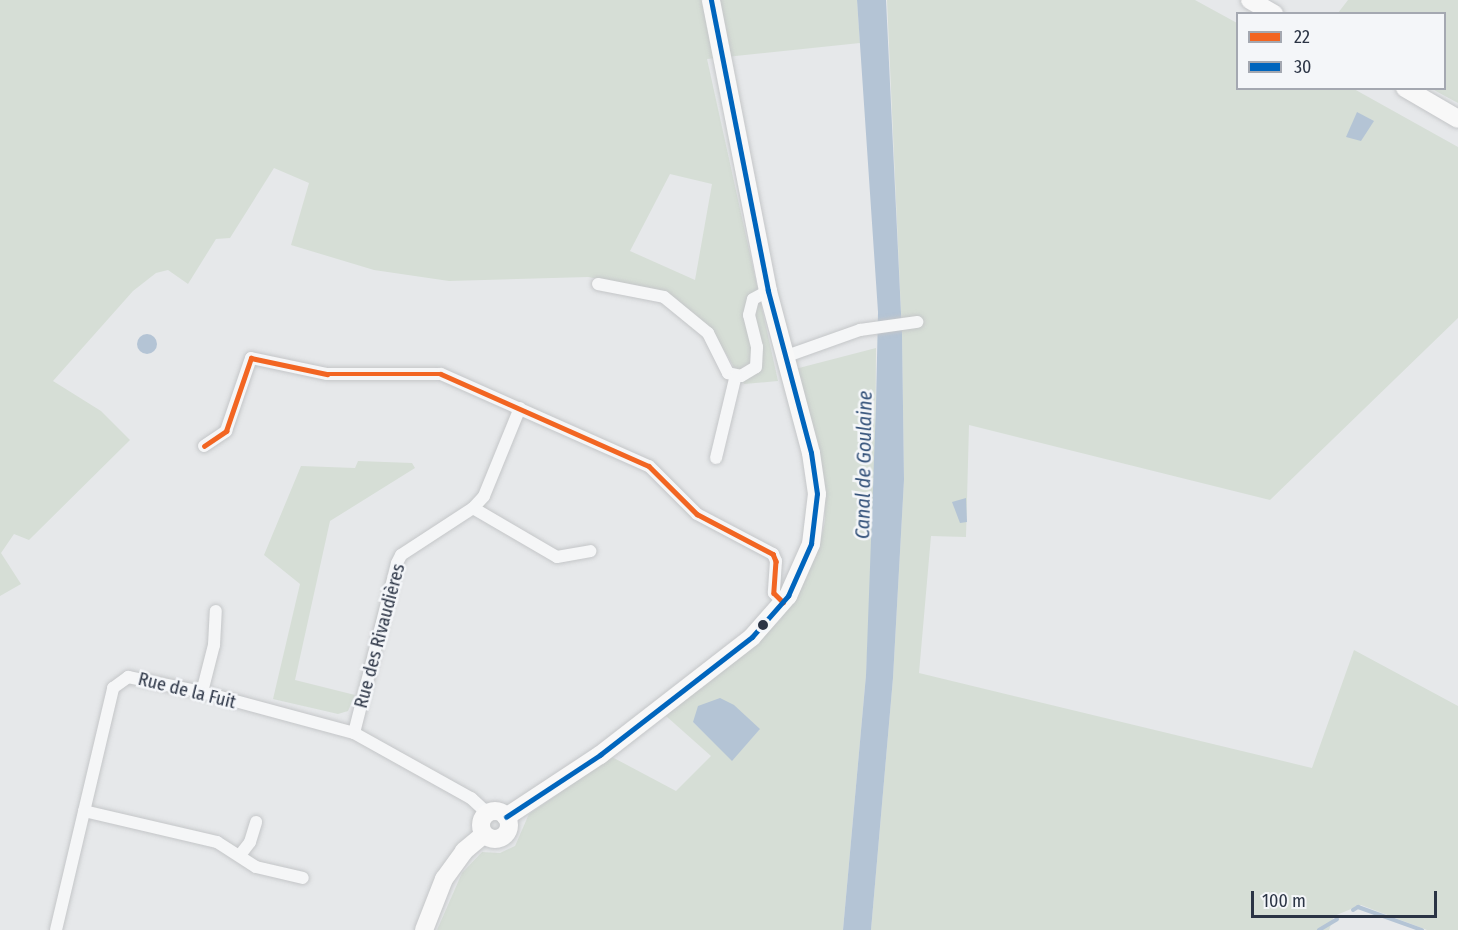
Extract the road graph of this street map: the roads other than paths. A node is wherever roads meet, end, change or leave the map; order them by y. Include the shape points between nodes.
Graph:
1 (711, 0) edge
2 (1250, 0) edge
3 (1271, 12) edge
4 (1409, 90) edge
5 (1458, 118) edge
6 (598, 284) dead end
7 (768, 291) junction
8 (912, 322) dead end
9 (784, 357) junction
10 (736, 375) junction
11 (520, 408) junction
12 (204, 446) dead end
13 (716, 458) dead end
14 (473, 508) junction
15 (591, 550) dead end
16 (783, 602) junction
17 (216, 611) dead end
18 (202, 692) junction
19 (354, 733) junction
20 (84, 812) junction
21 (487, 813) junction
22 (506, 816) junction
23 (256, 822) dead end
24 (484, 834) junction
25 (240, 855) junction
26 (303, 878) dead end
27 (56, 930) edge
28 (424, 930) edge

1 - 7 street
2 - 3 street
4 - 5 street
6 - 10 street via 664,297 708,333 728,373
7 - 9 street
7 - 10 street via 753,299 749,315 757,347 756,367
8 - 9 street via 860,330
9 - 16 street via 811,453 817,506 807,559
10 - 13 street
11 - 12 street via 441,374 327,374 257,357 246,365 226,431
11 - 14 street, Rue des Rivaudières via 484,496
11 - 16 street via 649,466 697,514 773,554 774,592
14 - 15 street via 557,557
14 - 19 street, Rue des Rivaudières via 401,555
16 - 22 street via 757,633 694,684 600,755
17 - 18 street via 214,645
18 - 19 street, Rue de la Fuit
18 - 20 street, Rue de la Fuit via 140,677 119,681 113,688
19 - 21 street, Rue de la Fuit via 471,798
20 - 25 street via 217,842
20 - 27 street, Rue de la Fuit
21 - 22 street via 497,811
21 - 24 street via 480,822
22 - 24 street via 508,828 502,837 493,840
23 - 25 street via 250,842
24 - 28 street via 464,851 444,879
25 - 26 street via 256,867

